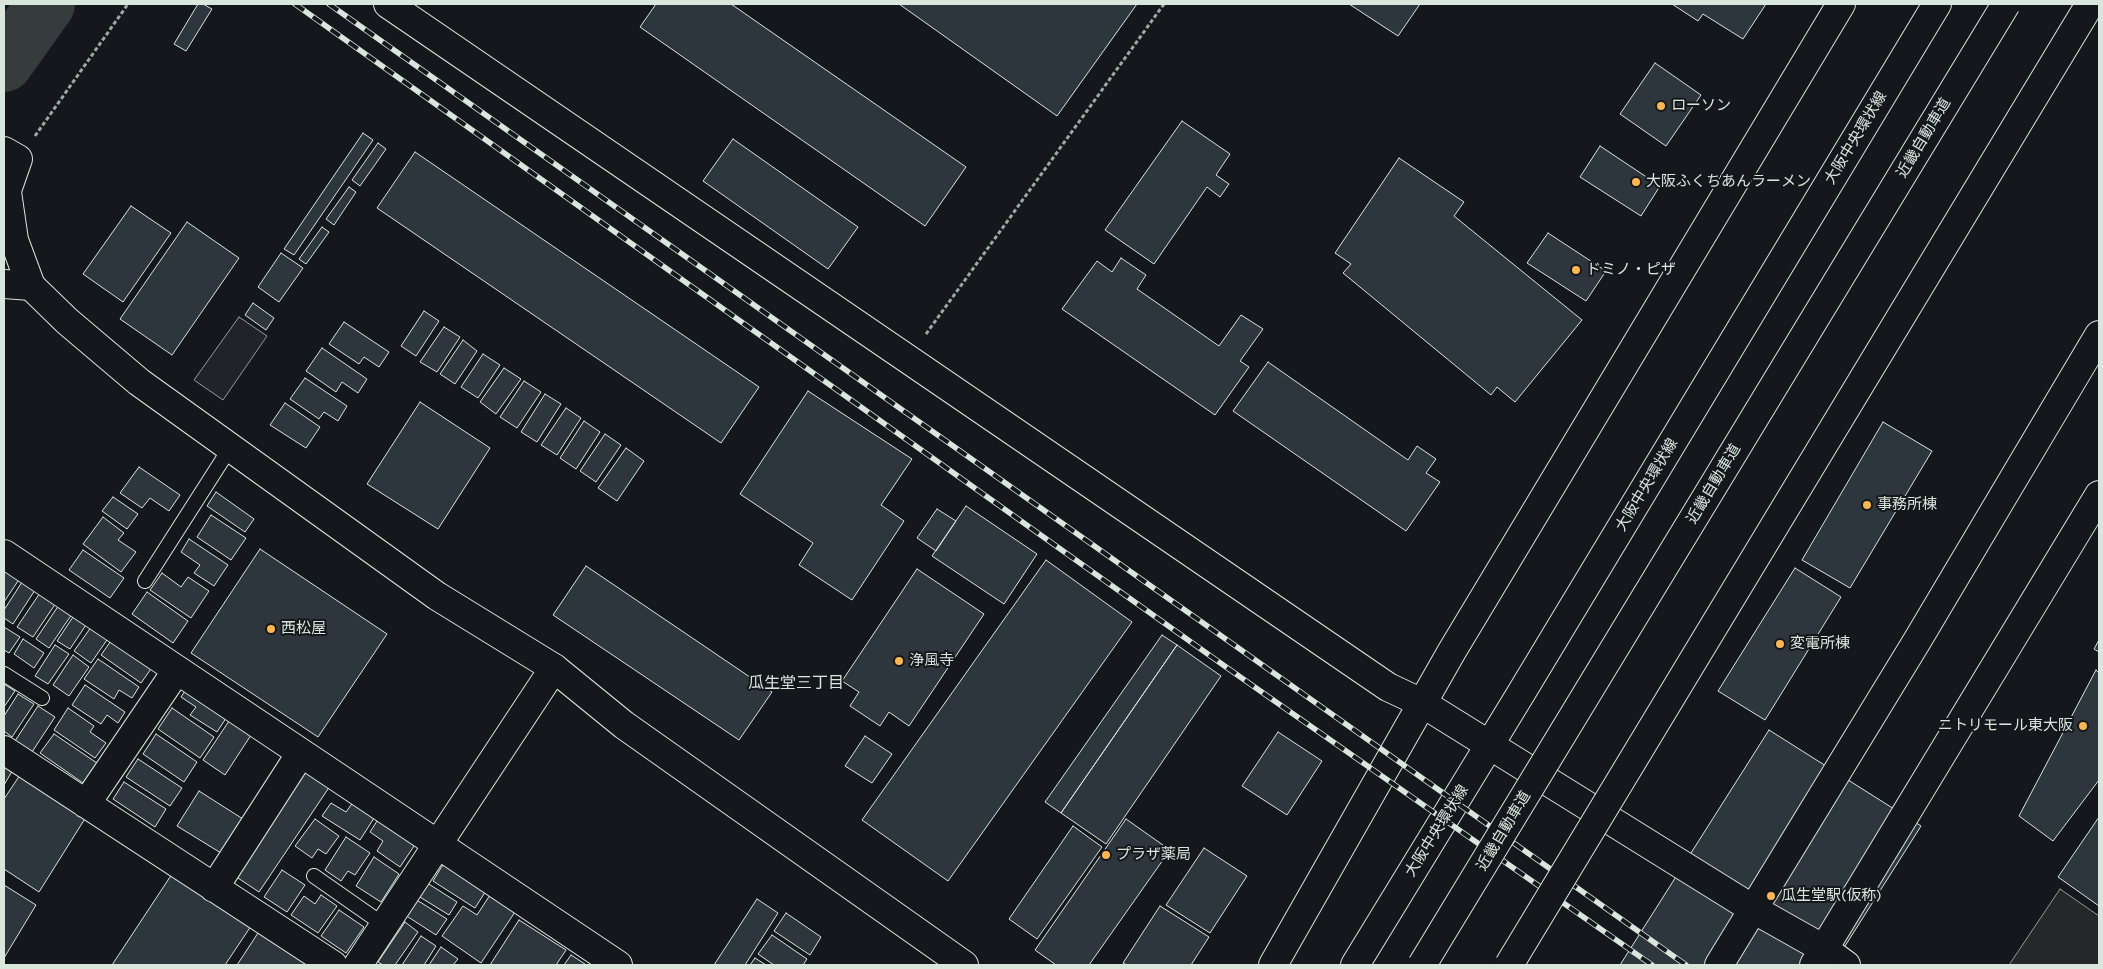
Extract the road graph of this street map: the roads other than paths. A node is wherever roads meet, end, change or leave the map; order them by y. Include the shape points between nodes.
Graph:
1 (388, 4) edge
2 (1841, 4) edge
3 (1937, 4) edge
4 (2006, 4) edge
5 (2090, 4) edge
6 (11, 155) edge
7 (5, 195) edge
8 (4, 284) edge
9 (31, 286) junction
10 (2099, 334) edge
11 (230, 448) junction
12 (2099, 495) edge
13 (4, 554) edge
14 (145, 581) dead end
15 (554, 668) junction
16 (177, 670) junction
17 (4, 674) edge
18 (42, 698) dead end
19 (1422, 703) junction
20 (1489, 746) junction
21 (4, 750) edge
22 (301, 753) junction
23 (86, 804) junction
24 (438, 844) junction
25 (314, 876) dead end
26 (214, 888) junction
27 (1753, 910) junction
28 (384, 925) junction
29 (1819, 957) edge
30 (958, 963) edge
31 (333, 965) edge
32 (358, 965) edge
33 (618, 965) edge
34 (1273, 965) edge
35 (1355, 965) edge
36 (1422, 965) edge
37 (1509, 965) edge
38 (1719, 965) edge
39 (1846, 965) edge

1 - 19 main road via 1388,687
2 - 19 main road
3 - 20 main road, 大阪中央環状線
4 - 36 main road, 近畿自動車道, bridge
5 - 37 main road, bridge
6 - 7 main road
7 - 9 main road via 14,240
8 - 9 main road
9 - 11 main road via 67,322 139,382
10 - 27 main road
11 - 14 lane
11 - 15 main road via 437,596
12 - 29 main road
13 - 16 main road
15 - 24 main road
15 - 30 main road via 624,725
16 - 22 main road
16 - 23 main road
17 - 18 lane
19 - 20 main road
19 - 34 main road
20 - 27 main road
20 - 35 main road, 大阪中央環状線
21 - 23 main road
22 - 24 main road
22 - 26 main road
23 - 26 main road
24 - 28 main road
24 - 33 main road
25 - 28 lane
26 - 31 main road
27 - 29 main road
27 - 38 main road
28 - 32 main road
29 - 39 main road

